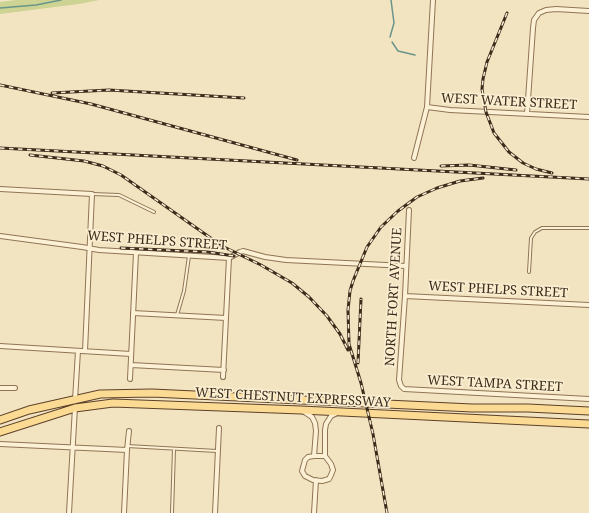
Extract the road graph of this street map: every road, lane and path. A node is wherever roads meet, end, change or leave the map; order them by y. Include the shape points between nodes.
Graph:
1 (433, 0) edge
2 (589, 11) edge
3 (427, 107) junction
4 (527, 114) junction
5 (589, 117) edge
6 (414, 158) dead end
7 (0, 189) edge
8 (92, 194) junction
9 (409, 210) dead end
10 (154, 212) dead end
11 (589, 228) edge
12 (0, 236) edge
13 (89, 248) junction
14 (136, 253) junction
15 (189, 256) junction
16 (229, 258) junction
17 (406, 266) junction
18 (529, 272) dead end
19 (405, 296) junction
20 (589, 305) edge
21 (133, 313) junction
22 (177, 315) junction
23 (226, 318) junction
24 (0, 346) edge
25 (78, 351) junction
26 (84, 351) junction
27 (131, 354) junction
28 (131, 364) junction
29 (224, 370) junction
30 (223, 377) dead end
31 (130, 378) dead end
32 (401, 386) joint
33 (0, 388) edge
34 (15, 388) dead end
35 (76, 398) junction
36 (589, 399) edge
37 (75, 408) junction
38 (301, 410) junction
39 (589, 411) edge
40 (338, 412) junction
41 (0, 420) edge
42 (589, 424) edge
43 (219, 428) dead end
44 (129, 431) dead end
45 (0, 432) edge
46 (0, 444) edge
47 (73, 447) junction
48 (127, 448) junction
49 (174, 449) junction
50 (218, 451) junction
51 (314, 456) junction
52 (324, 456) junction
53 (316, 480) junction
54 (69, 513) edge
55 (124, 513) edge
56 (172, 513) edge
57 (215, 513) edge
58 (314, 513) edge

1 - 3 street
2 - 4 street via 556,9 538,13 533,28
3 - 4 street, WEST WATER STREET
3 - 6 street
4 - 5 street, WEST WATER STREET
7 - 8 street
8 - 10 lane via 119,195
8 - 13 street
9 - 17 street, NORTH FORT AVENUE
11 - 18 lane via 542,228 535,232 531,238
12 - 13 street, WEST PHELPS STREET
13 - 14 street, WEST PHELPS STREET
13 - 26 street
14 - 15 street, WEST PHELPS STREET
14 - 21 street
15 - 16 street, WEST PHELPS STREET
15 - 22 lane via 184,291
16 - 17 street, WEST PHELPS STREET via 243,252 286,260
16 - 23 street
17 - 19 street, NORTH FORT AVENUE
19 - 20 street, WEST PHELPS STREET
19 - 32 street, NORTH FORT AVENUE via 399,380
21 - 22 street
21 - 27 street
22 - 23 street
23 - 29 street
24 - 25 street
25 - 26 street
25 - 35 street
26 - 27 street
27 - 28 street
28 - 29 street
28 - 31 street
29 - 30 street
32 - 36 street, WEST TAMPA STREET via 408,390
33 - 34 street
35 - 37 street
35 - 39 main road, WEST CHESTNUT EXPRESSWAY via 100,394 152,393
35 - 41 main road, WEST CHESTNUT EXPRESSWAY
37 - 38 main road, WEST CHESTNUT EXPRESSWAY via 113,403
37 - 45 main road, WEST CHESTNUT EXPRESSWAY
37 - 47 street
38 - 40 main road, WEST CHESTNUT EXPRESSWAY
38 - 51 street via 312,417 315,423
40 - 42 main road, WEST CHESTNUT EXPRESSWAY
40 - 52 street via 326,424
43 - 50 street
44 - 48 street
46 - 47 street
47 - 48 street
47 - 54 street
48 - 49 lane
48 - 55 street
49 - 50 lane
49 - 56 lane
50 - 57 street
51 - 52 street
51 - 53 street via 304,460 302,471 305,476
52 - 53 street via 331,464 331,475 329,479
53 - 58 street

